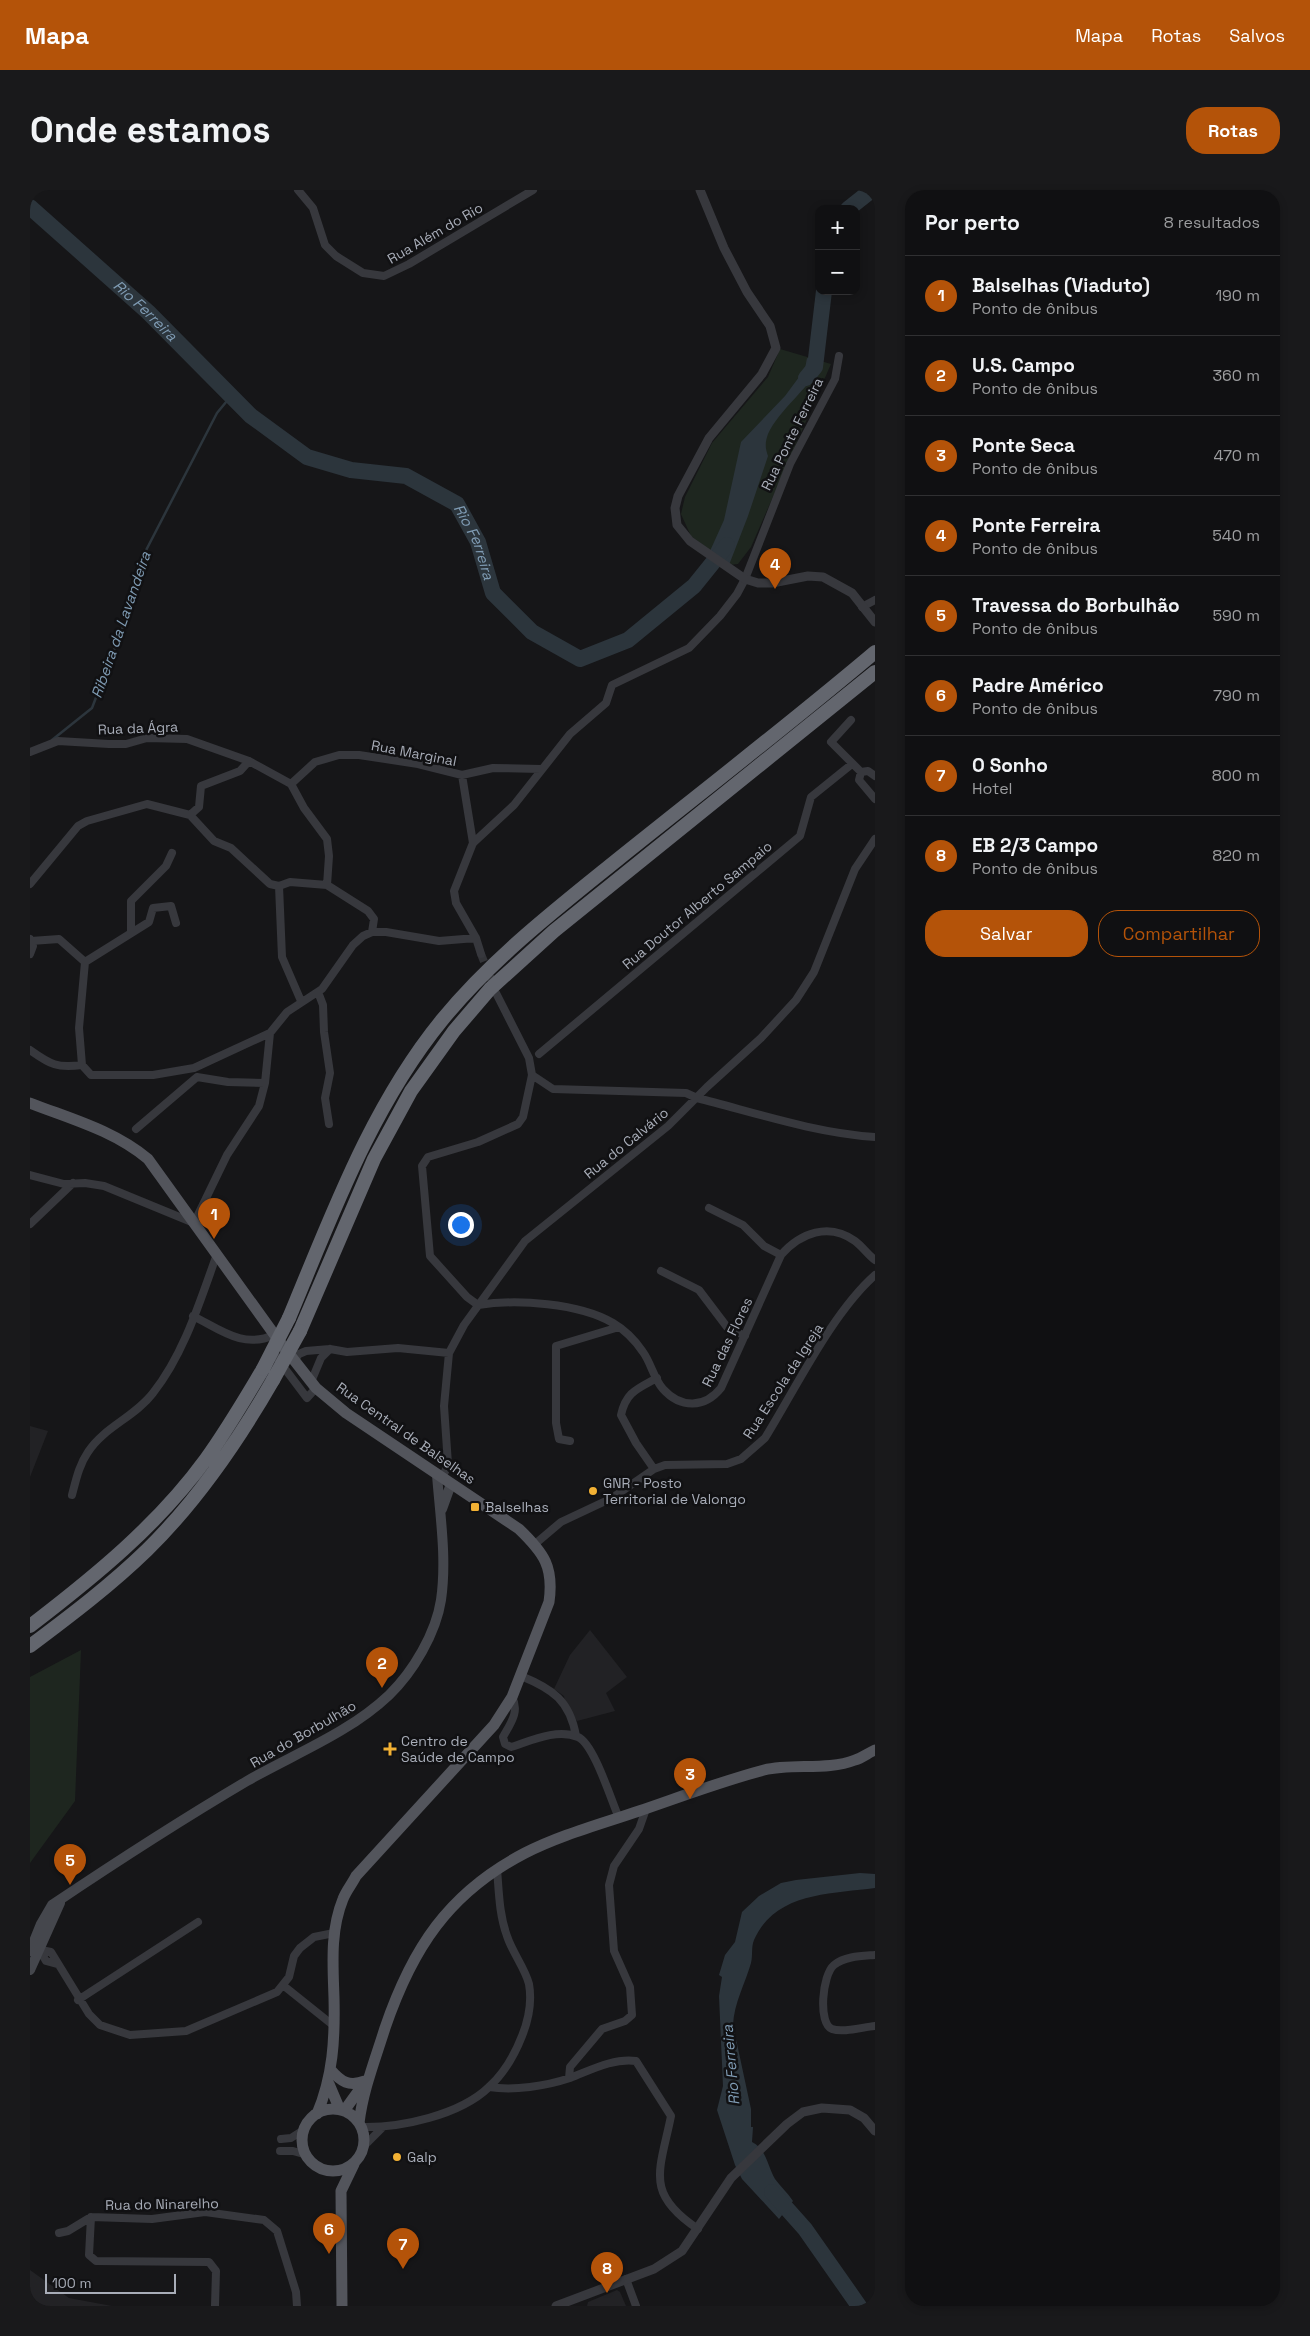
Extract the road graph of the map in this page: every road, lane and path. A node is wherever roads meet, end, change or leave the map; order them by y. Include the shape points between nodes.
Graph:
1 (298, 190) edge
2 (533, 190) edge
3 (700, 190) edge
4 (839, 356) dead end
5 (745, 579) junction
6 (875, 600) edge
7 (862, 607) junction
8 (873, 619) edge
9 (875, 652) edge
10 (875, 672) edge
11 (852, 720) dead end
12 (32, 752) edge
13 (249, 761) junction
14 (852, 764) junction
15 (541, 769) junction
16 (861, 772) junction
17 (462, 775) junction
18 (875, 776) edge
19 (291, 784) junction
20 (875, 799) edge
21 (190, 815) junction
22 (875, 840) edge
23 (473, 842) junction
24 (172, 853) dead end
25 (30, 884) edge
26 (327, 885) junction
27 (279, 886) junction
28 (176, 923) dead end
29 (372, 932) junction
30 (131, 933) junction
31 (476, 938) junction
32 (30, 940) edge
33 (30, 954) edge
34 (481, 954) tunnel mouth
35 (85, 962) junction
36 (318, 992) junction
37 (496, 993) tunnel mouth
38 (301, 1001) junction
39 (270, 1033) junction
40 (30, 1050) edge
41 (539, 1054) dead end
42 (82, 1065) junction
43 (194, 1068) junction
44 (532, 1075) junction
45 (197, 1076) junction
46 (265, 1083) junction
47 (697, 1098) junction
48 (30, 1103) edge
49 (330, 1124) dead end
50 (136, 1129) dead end
51 (875, 1137) edge
52 (30, 1175) edge
53 (73, 1183) junction
54 (709, 1208) dead end
55 (194, 1223) junction
56 (30, 1224) edge
57 (216, 1254) junction
58 (781, 1256) junction
59 (875, 1260) edge
60 (661, 1271) dead end
61 (875, 1275) edge
62 (478, 1305) junction
63 (193, 1316) junction
64 (619, 1327) junction
65 (274, 1335) junction
66 (745, 1336) junction
67 (263, 1340) junction
68 (330, 1349) junction
69 (449, 1353) junction
70 (294, 1361) junction
71 (657, 1378) junction
72 (314, 1385) junction
73 (570, 1441) dead end
74 (654, 1469) junction
75 (444, 1479) junction
76 (462, 1491) junction
77 (72, 1495) dead end
78 (444, 1501) junction
79 (440, 1514) junction
80 (535, 1544) junction
81 (30, 1626) edge
82 (30, 1646) edge
83 (521, 1676) junction
84 (512, 1697) junction
85 (576, 1736) junction
86 (875, 1750) edge
87 (646, 1809) junction
88 (619, 1818) junction
89 (497, 1869) junction
90 (63, 1897) junction
91 (198, 1922) dead end
92 (334, 1933) junction
93 (33, 1950) edge
94 (875, 1955) edge
95 (30, 1970) edge
96 (284, 1986) junction
97 (78, 2000) junction
98 (334, 2026) junction
99 (875, 2026) edge
100 (330, 2070) junction
101 (371, 2070) junction
102 (569, 2078) junction
103 (365, 2081) junction
104 (329, 2084) junction
105 (490, 2087) junction
106 (342, 2110) junction
107 (317, 2114) junction
108 (864, 2118) junction
109 (875, 2121) edge
110 (360, 2125) junction
111 (383, 2127) junction
112 (305, 2129) junction
113 (875, 2132) edge
114 (281, 2139) dead end
115 (363, 2147) junction
116 (280, 2151) dead end
117 (307, 2155) junction
118 (355, 2162) junction
119 (323, 2169) junction
120 (341, 2191) junction
121 (91, 2217) junction
122 (698, 2229) junction
123 (59, 2233) dead end
124 (626, 2279) junction
125 (215, 2306) edge
126 (296, 2306) edge
127 (342, 2306) edge
128 (556, 2306) edge
129 (636, 2306) edge

1 - 2 street, Rua Além do Rio via 313,208 326,245 331,250 363,273 384,276
3 - 5 street via 724,248 747,292 770,326 776,348 762,374 709,438 678,496 675,508 677,525 690,541
4 - 5 street, Rua Ponte Ferreira via 835,379 790,464
5 - 7 street via 772,583 808,576 823,577 852,593
5 - 15 street, Rua Ponte Ferreira via 720,616 689,648 612,686 606,703 570,734
6 - 7 street
7 - 8 street
9 - 81 highway, bridge via 538,924 482,974 441,1021 397,1083 360,1151 289,1318 263,1369 205,1460 129,1546
10 - 82 highway, bridge via 554,931 490,989 460,1024 412,1091 374,1159 300,1331 217,1468 147,1550
11 - 14 street via 831,742
12 - 13 street, Rua da Ágra via 58,741 126,744 147,738 187,739
13 - 19 street, Rua da Ágra
13 - 21 street via 240,771 201,786 199,807
14 - 16 street
14 - 41 street, Rua Doutor Alberto Sampaio via 811,797 800,836
15 - 17 street, Rua Marginal via 492,768
15 - 23 street, Rua Ponte Ferreira via 514,805
16 - 18 street via 868,771
16 - 20 street via 859,780
17 - 19 street, Rua Marginal via 418,764 339,755 315,762
17 - 23 street
19 - 26 street via 327,839
21 - 25 street via 147,804 87,821 78,826
21 - 27 street via 209,836 231,848 270,884
22 - 47 street, Rua do Calvário via 855,869 814,972 796,1000
23 - 31 street via 454,891 456,903
24 - 30 street via 166,866 131,902
26 - 27 street via 290,882
26 - 29 street via 368,911 374,919
27 - 38 street via 282,957
28 - 30 street via 171,906 153,908 149,922
29 - 31 street via 439,941
29 - 36 street via 353,945
30 - 35 street
31 - 34 street
32 - 33 street
32 - 35 street via 59,939
35 - 42 street via 78,1028
36 - 38 street
36 - 49 street via 323,1005 330,1073 325,1098
37 - 44 street via 529,1058
38 - 39 street
39 - 43 street
39 - 46 street
40 - 42 street via 50,1064 63,1067
42 - 43 street via 91,1075 153,1075
43 - 45 street
44 - 47 street via 553,1089 686,1093
44 - 62 street via 523,1117 518,1124 424,1161 430,1256 466,1297
45 - 46 street via 228,1082
45 - 50 street
46 - 55 street via 259,1106 227,1155
47 - 51 street via 847,1135
47 - 62 street, Rua do Calvário via 668,1126 525,1241
48 - 55 main road, Rua Central de Balselhas via 108,1132 136,1150 148,1159
52 - 53 street via 64,1184
53 - 55 street via 104,1186
53 - 56 street
54 - 58 street via 743,1225 764,1246
55 - 57 main road, Rua Central de Balselhas
57 - 63 street
57 - 65 main road, Rua Central de Balselhas
58 - 59 street, Rua das Flores via 804,1235 820,1231 838,1232 854,1240
58 - 66 street, Rua das Flores
60 - 66 street via 699,1290 727,1327
61 - 74 street, Rua Escola da Igreja via 839,1318 765,1438 753,1451 741,1460 727,1464 665,1465
62 - 64 street via 558,1304
62 - 69 street, Rua do Calvário
63 - 67 street via 248,1341
63 - 77 street via 179,1352 153,1394 97,1440 88,1452 79,1469
64 - 71 street, Rua das Flores via 643,1352
64 - 73 street via 556,1346 556,1423 559,1439
65 - 67 street
65 - 70 main road, Rua Central de Balselhas
66 - 71 street, Rua das Flores via 721,1388 704,1403 687,1405 672,1397
67 - 72 street via 307,1398
68 - 69 street via 347,1352 398,1348
68 - 70 street via 306,1351
68 - 72 street via 321,1358
69 - 75 street, Rua do Calvário via 444,1406 448,1464
70 - 72 main road, Rua Central de Balselhas
71 - 74 street via 632,1392 624,1401 621,1415
72 - 75 main road, Rua Central de Balselhas via 346,1413
74 - 80 street, Rua Escola da Igreja via 612,1498 561,1522
75 - 76 main road, Rua Central de Balselhas
75 - 78 main road
75 - 79 main road, Rua do Borbulhão
76 - 78 main road
76 - 80 main road, Rua Central de Balselhas via 519,1529
78 - 79 main road
79 - 90 main road, Rua do Borbulhão via 441,1601 415,1665 390,1694 361,1718 247,1781
80 - 83 main road, Rua Central de Balselhas via 548,1566 550,1602
83 - 84 main road, Rua Central de Balselhas
83 - 85 street via 556,1694 574,1722
84 - 85 street via 516,1704 514,1716 503,1737 505,1744 510,1747 547,1735
84 - 92 main road, Rua Central de Balselhas via 494,1725 356,1876 343,1899
85 - 88 street via 584,1740 594,1758
86 - 87 main road via 853,1761 768,1769
87 - 88 main road
87 - 102 street via 640,1829 614,1866 609,1885 614,1951 630,1987 632,2015 602,2029 570,2067
88 - 89 main road via 526,1852
89 - 101 main road via 454,1905 411,1962
89 - 105 street via 500,1913 507,1937 529,1984 528,2019 516,2051
90 - 93 main road, Rua do Borbulhão
90 - 93 main road, Rua do Borbulhão via 52,1904 41,1924
91 - 97 street
92 - 96 street via 314,1936 300,1948
92 - 98 main road, Rua Central de Balselhas
93 - 95 main road, Rua do Borbulhão
93 - 97 street via 46,1961 56,1964
94 - 99 street via 844,1959 834,1965 823,1983 824,2019 828,2027 834,2030
96 - 97 street via 277,1992 186,2031 130,2035 100,2025
96 - 98 street
98 - 100 main road, Rua Central de Balselhas
100 - 103 main road via 345,2084
100 - 104 main road, Rua Central de Balselhas
101 - 103 main road
101 - 110 main road
102 - 105 street via 546,2084 501,2089
102 - 122 street via 609,2064 636,2061 671,2116 659,2174 660,2188 670,2205
103 - 106 main road via 358,2096
104 - 106 main road, Rua Central de Balselhas
104 - 107 main road, Rua Central de Balselhas
105 - 111 street via 460,2107
106 - 107 main road
106 - 110 main road
107 - 112 main road
108 - 109 street
108 - 113 street
108 - 122 street via 850,2110 822,2108 804,2112 731,2178
110 - 111 street
110 - 115 main road
111 - 115 street
112 - 114 street via 291,2138
112 - 117 main road via 303,2145
115 - 118 main road
116 - 117 street
117 - 119 main road
118 - 119 main road via 340,2170
118 - 120 main road
119 - 120 main road
120 - 127 main road
121 - 123 street, Rua do Ninarelho
121 - 125 street via 89,2255 96,2261 209,2262 216,2271
121 - 126 street, Rua do Ninarelho via 152,2219 205,2212 264,2220 278,2231 296,2292
122 - 124 street via 682,2251 654,2270
124 - 128 street
124 - 129 street

